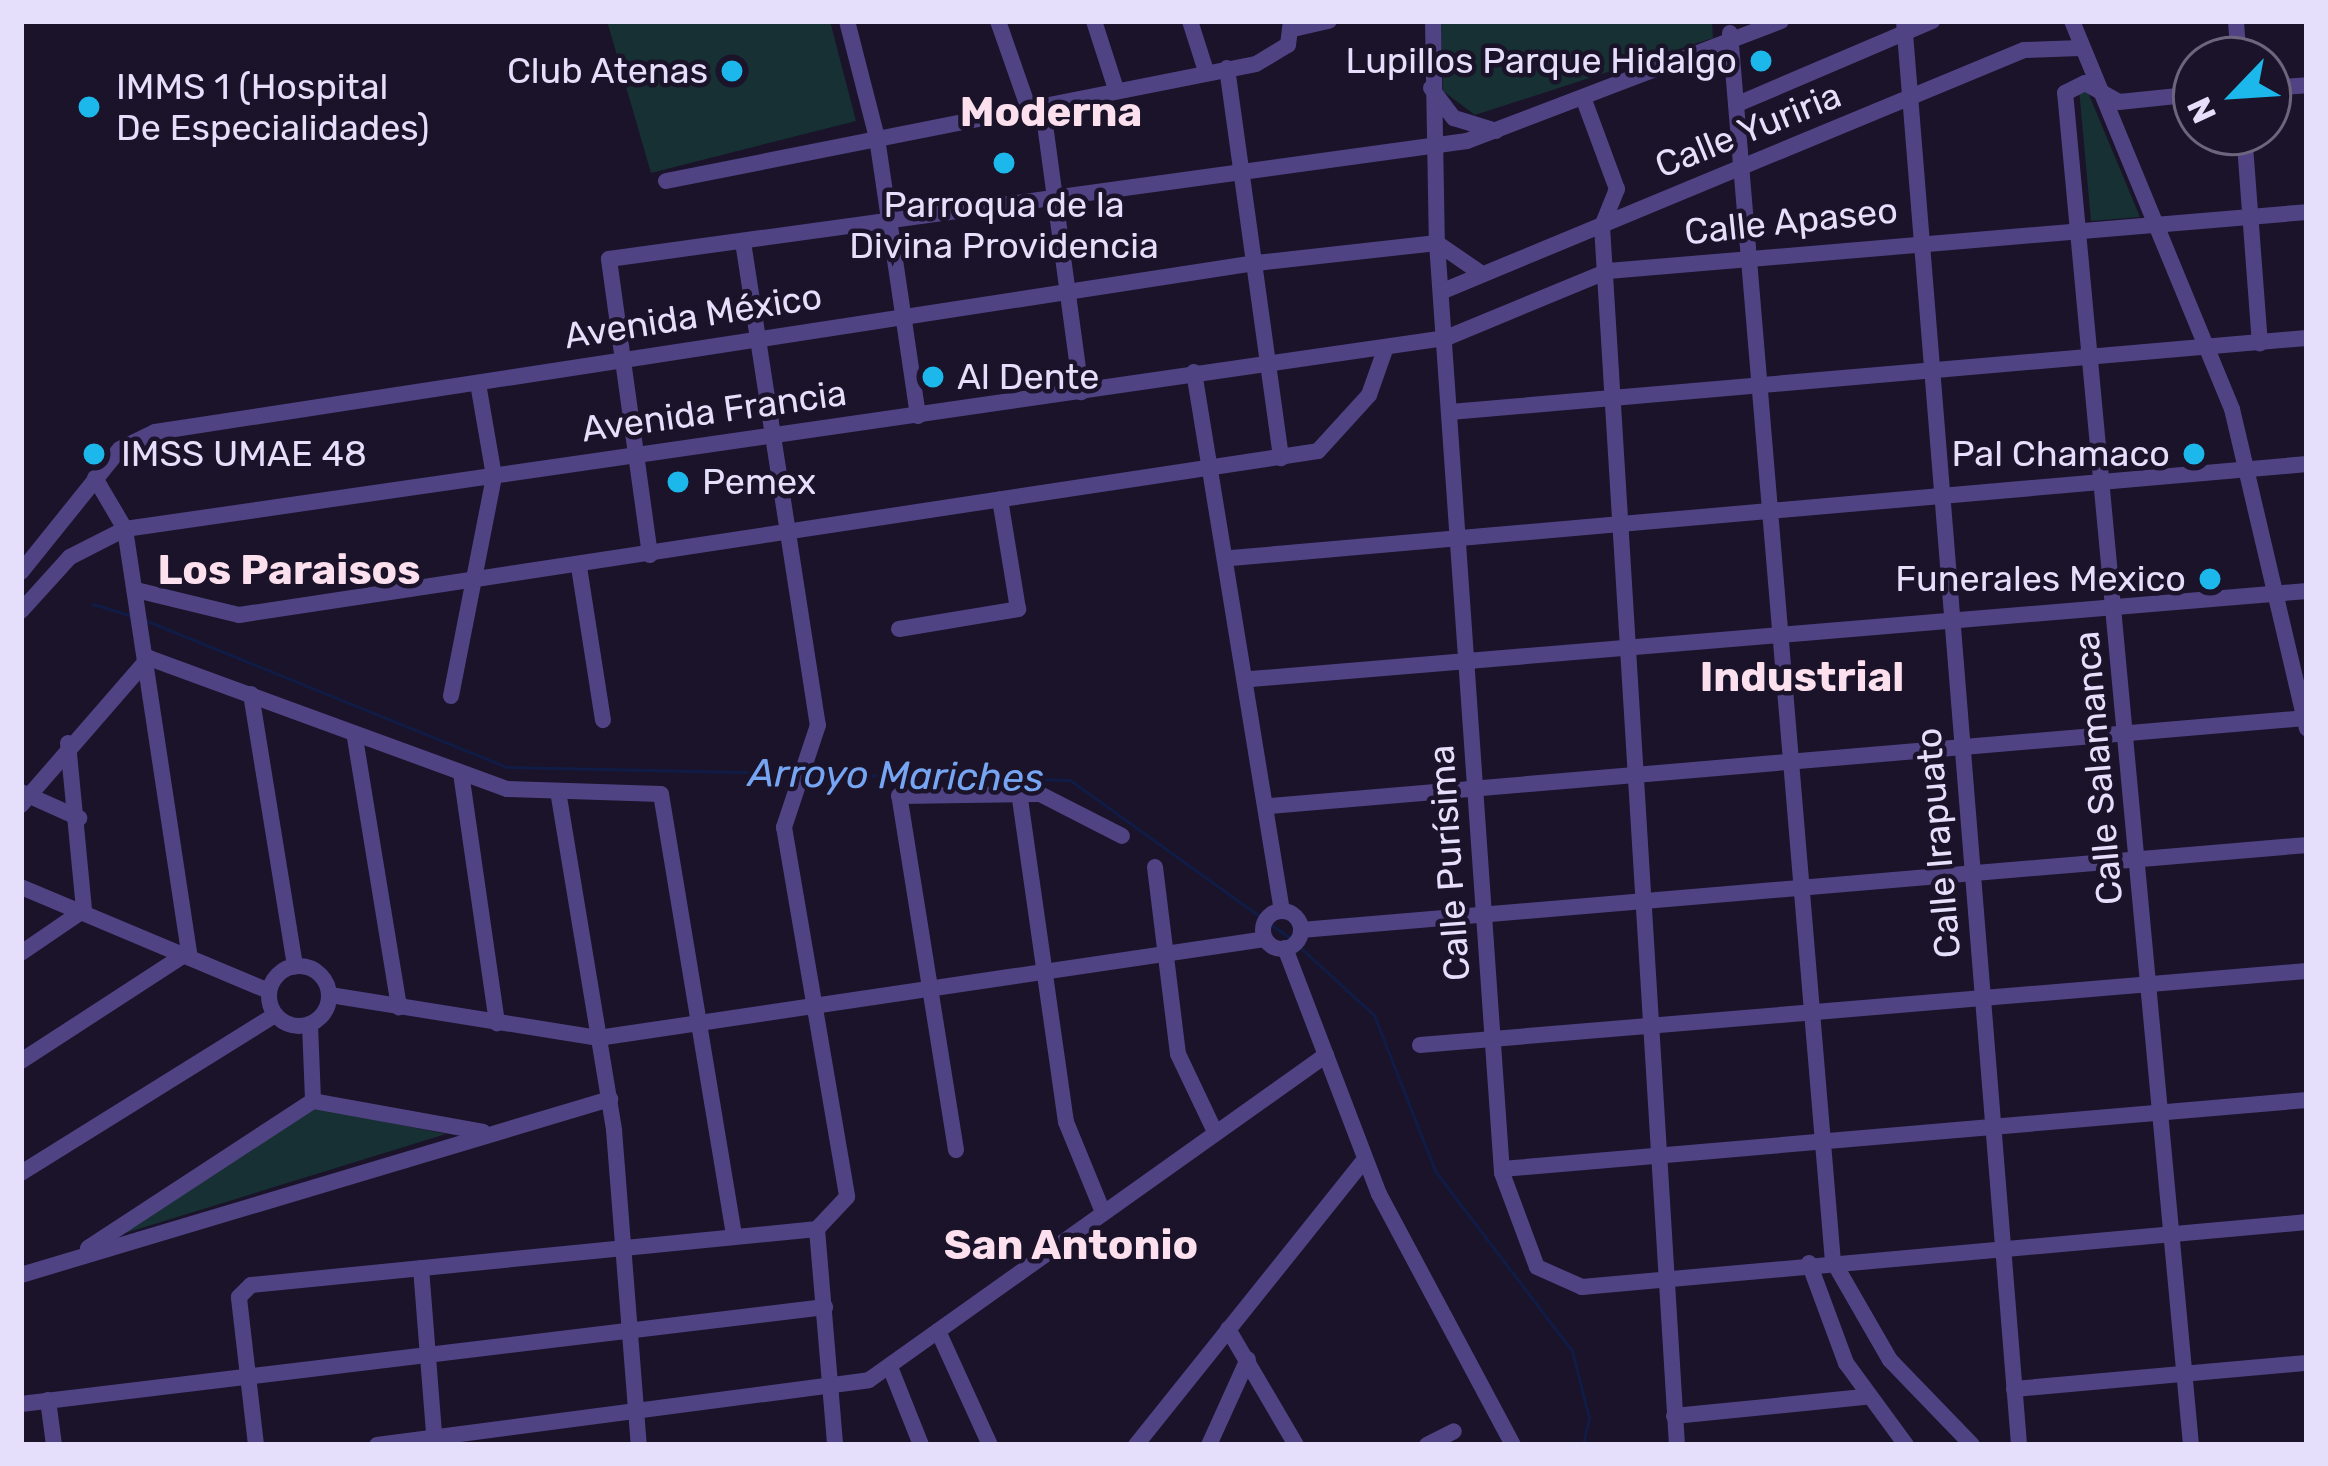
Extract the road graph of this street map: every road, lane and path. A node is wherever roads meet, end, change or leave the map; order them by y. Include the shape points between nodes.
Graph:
1 (847, 21) edge
2 (998, 21) edge
3 (1094, 21) edge
4 (1190, 21) edge
5 (1329, 21) edge
6 (1423, 21) edge
7 (1433, 21) edge
8 (1781, 21) edge
9 (1933, 21) edge
10 (2072, 21) edge
11 (1292, 25) edge
12 (1904, 26) edge
13 (1730, 34) edge
14 (2081, 47) junction
15 (1428, 52) junction
16 (1227, 68) junction
17 (1205, 71) junction
18 (1428, 82) junction
19 (1115, 86) junction
20 (2101, 94) junction
21 (2172, 94) edge
22 (1584, 100) junction
23 (1910, 100) junction
24 (1035, 103) junction
25 (1740, 103) junction
26 (1501, 132) junction
27 (877, 139) junction
28 (1432, 143) junction
29 (2245, 156) edge
30 (1242, 164) junction
31 (1742, 171) junction
32 (665, 181) dead end
33 (1055, 191) junction
34 (2307, 212) edge
35 (2249, 218) junction
36 (890, 220) junction
37 (1602, 226) junction
38 (2155, 228) junction
39 (2084, 231) junction
40 (743, 242) junction
41 (1919, 242) junction
42 (1437, 243) junction
43 (1750, 260) junction
44 (1256, 263) junction
45 (1608, 271) junction
46 (1479, 272) junction
47 (1071, 291) junction
48 (1443, 291) junction
49 (904, 317) junction
50 (1447, 338) junction
51 (2307, 338) edge
52 (761, 339) junction
53 (2260, 343) junction
54 (1386, 347) junction
55 (2207, 348) junction
56 (2094, 358) junction
57 (620, 360) junction
58 (1270, 362) junction
59 (1929, 369) junction
60 (1194, 372) junction
61 (478, 383) junction
62 (1759, 385) junction
63 (1081, 392) junction
64 (1614, 398) junction
65 (1450, 412) junction
66 (918, 416) junction
67 (778, 434) junction
68 (637, 456) junction
69 (1281, 458) junction
70 (2307, 464) edge
71 (1215, 468) junction
72 (2252, 468) junction
73 (494, 476) junction
74 (95, 478) junction
75 (2105, 482) junction
76 (1942, 494) junction
77 (1000, 499) junction
78 (1770, 510) junction
79 (1620, 520) junction
80 (125, 530) junction
81 (794, 537) junction
82 (1458, 538) junction
83 (650, 555) junction
84 (1231, 558) junction
85 (579, 567) junction
86 (21, 572) edge
87 (476, 585) junction
88 (2307, 592) edge
89 (2282, 594) junction
90 (138, 598) junction
91 (2118, 609) junction
92 (21, 611) edge
93 (1952, 623) junction
94 (899, 629) dead end
95 (1782, 634) junction
96 (1627, 646) junction
97 (147, 648) junction
98 (1468, 662) junction
99 (1251, 679) junction
100 (251, 694) junction
101 (451, 696) dead end
102 (603, 720) dead end
103 (2306, 722) edge
104 (2129, 734) junction
105 (355, 738) junction
106 (68, 743) junction
107 (1962, 745) junction
108 (1790, 760) junction
109 (461, 772) junction
110 (1632, 776) junction
111 (1478, 790) junction
112 (1019, 792) junction
113 (23, 797) edge
114 (559, 797) junction
115 (1269, 806) junction
116 (79, 818) junction
117 (1123, 836) dead end
118 (2307, 845) edge
119 (2139, 858) junction
120 (1155, 866) dead end
121 (1976, 875) junction
122 (21, 887) edge
123 (1801, 889) junction
124 (1641, 901) junction
125 (84, 910) junction
126 (1485, 916) junction
127 (1271, 922) junction
128 (1294, 940) junction
129 (189, 952) junction
130 (21, 953) edge
131 (1165, 954) junction
132 (295, 966) junction
133 (1045, 969) junction
134 (2307, 971) edge
135 (931, 985) junction
136 (2149, 986) junction
137 (269, 991) junction
138 (330, 995) junction
139 (1983, 997) junction
140 (813, 1004) junction
141 (399, 1006) junction
142 (1812, 1012) junction
143 (275, 1015) junction
144 (701, 1018) junction
145 (497, 1023) junction
146 (310, 1025) junction
147 (1648, 1026) junction
148 (1494, 1037) junction
149 (598, 1038) junction
150 (1420, 1045) dead end
151 (1326, 1055) junction
152 (21, 1061) edge
153 (610, 1099) junction
154 (2307, 1100) edge
155 (313, 1101) junction
156 (2161, 1112) junction
157 (1996, 1124) junction
158 (1215, 1132) junction
159 (489, 1133) junction
160 (1824, 1139) junction
161 (956, 1150) dead end
162 (1652, 1156) junction
163 (1365, 1159) junction
164 (1502, 1169) junction
165 (21, 1173) edge
166 (1103, 1212) junction
167 (2307, 1222) edge
168 (817, 1229) junction
169 (733, 1230) junction
170 (2174, 1234) junction
171 (2004, 1248) junction
172 (616, 1249) junction
173 (73, 1258) junction
174 (1833, 1261) junction
175 (1809, 1263) junction
176 (421, 1268) junction
177 (21, 1275) edge
178 (1661, 1280) junction
179 (825, 1307) junction
180 (1228, 1329) junction
181 (938, 1331) junction
182 (627, 1332) junction
183 (427, 1354) junction
184 (1248, 1359) junction
185 (2307, 1363) edge
186 (890, 1367) junction
187 (2186, 1372) junction
188 (248, 1376) junction
189 (832, 1389) junction
190 (2014, 1389) junction
191 (1866, 1397) junction
192 (48, 1400) junction
193 (21, 1404) edge
194 (635, 1409) junction
195 (1674, 1417) junction
196 (1454, 1431) dead end
197 (435, 1442) edge
198 (1214, 1443) edge
199 (54, 1445) edge
200 (256, 1445) edge
201 (376, 1445) edge
202 (639, 1445) edge
203 (835, 1445) edge
204 (921, 1445) edge
205 (990, 1445) edge
206 (1136, 1445) edge
207 (1296, 1445) edge
208 (1426, 1445) edge
209 (1513, 1445) edge
210 (1677, 1445) edge
211 (1906, 1445) edge
212 (1972, 1445) edge
213 (2019, 1445) edge
214 (2191, 1445) edge

1 - 27 street
2 - 24 street
3 - 19 street
4 - 17 street
5 - 11 street
6 - 15 street
7 - 15 street
8 - 13 street
9 - 12 street
10 - 14 street
11 - 16 street via 1279,55
12 - 23 street, Calle Irapuato
12 - 25 street
13 - 22 street
13 - 25 street
13 - 31 street
14 - 20 street
14 - 23 street, Calle Yuriria via 2024,50
15 - 18 street, Calle Purísima
16 - 17 street
16 - 30 street
17 - 19 street
18 - 26 street via 1448,113
18 - 28 street, Calle Purísima
19 - 24 street
20 - 21 street
20 - 38 street
20 - 39 street, Calle Salamanca via 2068,87
22 - 26 street
22 - 37 street via 1616,172
23 - 31 street, Calle Yuriria
23 - 41 street, Calle Irapuato
24 - 27 street
24 - 33 street
25 - 31 street
26 - 28 street
27 - 32 street
27 - 36 street
28 - 30 street
28 - 42 street, Calle Purísima
29 - 35 street
30 - 33 street
30 - 44 street
31 - 37 street, Calle Yuriria
31 - 43 street
33 - 36 street
33 - 47 street
34 - 35 street, Calle Apaseo
35 - 38 street, Calle Apaseo
35 - 53 street
36 - 40 street
36 - 49 street
37 - 45 street
37 - 46 street, Calle Yuriria
38 - 39 street, Calle Apaseo
38 - 55 street
39 - 41 street, Calle Apaseo
39 - 56 street, Calle Salamanca
40 - 52 street
40 - 57 street via 609,259
41 - 43 street, Calle Apaseo
41 - 59 street, Calle Irapuato
42 - 44 street, Avenida México
42 - 46 street
42 - 48 street, Calle Purísima
43 - 45 street, Calle Apaseo
43 - 62 street
44 - 47 street, Avenida México
44 - 58 street
45 - 50 street, Calle Apaseo
45 - 64 street
46 - 48 street, Calle Yuriria
47 - 49 street, Avenida México
47 - 63 street
48 - 50 street, Calle Purísima
49 - 52 street, Avenida México
49 - 66 street
50 - 54 street, Avenida Francia
50 - 65 street, Calle Purísima
51 - 53 street
52 - 57 street, Avenida México
52 - 67 street
53 - 55 street
54 - 58 street, Avenida Francia
54 - 69 street via 1338,440
55 - 56 street
55 - 72 street
56 - 59 street
56 - 75 street, Calle Salamanca
57 - 61 street, Avenida México
57 - 68 street
58 - 60 street, Avenida Francia
58 - 69 street
59 - 62 street
59 - 76 street, Calle Irapuato
60 - 63 street, Avenida Francia
60 - 71 street
61 - 73 street
61 - 74 street, Avenida México via 155,432
62 - 64 street
62 - 78 street
63 - 66 street, Avenida Francia
64 - 65 street
64 - 79 street
65 - 82 street, Calle Purísima
66 - 67 street, Avenida Francia
67 - 68 street, Avenida Francia
67 - 81 street
68 - 73 street, Avenida Francia
68 - 83 street
69 - 71 street
70 - 72 street
71 - 77 street
71 - 84 street
72 - 75 street
72 - 89 street
73 - 80 street, Avenida Francia
73 - 87 street
74 - 80 street
74 - 86 street, Avenida México
75 - 76 street
75 - 91 street, Calle Salamanca
76 - 78 street
76 - 93 street, Calle Irapuato
77 - 81 street
77 - 94 street via 1018,610
78 - 79 street
78 - 95 street
79 - 82 street
79 - 96 street
80 - 90 street
80 - 92 street, Avenida Francia via 70,557
81 - 83 street
81 - 140 street via 813,755 784,827
82 - 84 street
82 - 98 street, Calle Purísima
83 - 85 street
84 - 99 street
85 - 87 street
85 - 102 street
87 - 90 street via 221,616
87 - 101 street
88 - 89 street
89 - 91 street
89 - 103 street
90 - 97 street
91 - 93 street
91 - 104 street, Calle Salamanca
93 - 95 street
93 - 107 street, Calle Irapuato
95 - 96 street
95 - 108 street
96 - 98 street
96 - 110 street
97 - 100 street
97 - 106 street
97 - 129 street
98 - 99 street
98 - 111 street, Calle Purísima
99 - 115 street
100 - 105 street
100 - 132 street
103 - 104 street
104 - 107 street
104 - 119 street, Calle Salamanca
105 - 109 street
105 - 141 street
106 - 113 street
106 - 116 street
107 - 108 street
107 - 121 street, Calle Irapuato
108 - 110 street
108 - 123 street
109 - 114 street
109 - 145 street
110 - 111 street
110 - 124 street
111 - 115 street
111 - 126 street, Calle Purísima
112 - 117 street via 1063,800
112 - 133 street
112 - 135 street via 899,796
113 - 116 street
114 - 144 street via 661,794
114 - 149 street
115 - 127 street
116 - 125 street
118 - 119 street
119 - 121 street
119 - 136 street, Calle Salamanca
120 - 131 street
121 - 123 street
121 - 139 street, Calle Irapuato
122 - 125 street
123 - 124 street
123 - 142 street
124 - 126 street
124 - 147 street
125 - 129 street
125 - 130 street
126 - 128 street
126 - 148 street, Calle Purísima
127 - 128 street
127 - 128 street
127 - 131 street
128 - 151 street
129 - 137 street
129 - 152 street
131 - 133 street
131 - 158 street via 1178,1054
132 - 137 street
132 - 138 street via 315,970
133 - 135 street
133 - 166 street via 1066,1122
134 - 136 street
135 - 140 street
135 - 161 street
136 - 139 street
136 - 156 street, Calle Salamanca
137 - 143 street
138 - 141 street
138 - 146 street
139 - 142 street
139 - 157 street, Calle Irapuato
140 - 144 street
140 - 168 street via 847,1198
141 - 145 street
142 - 147 street
142 - 160 street
143 - 146 street
143 - 165 street
144 - 149 street
144 - 169 street
145 - 149 street
146 - 155 street
147 - 148 street
147 - 162 street
148 - 150 street
148 - 164 street, Calle Purísima
149 - 153 street
151 - 158 street
151 - 163 street
153 - 159 street
153 - 172 street
154 - 156 street
155 - 159 street
155 - 173 street
156 - 157 street
156 - 170 street, Calle Salamanca
157 - 160 street
157 - 171 street, Calle Irapuato
158 - 166 street
159 - 173 street
160 - 162 street
160 - 174 street
162 - 164 street
162 - 178 street
163 - 180 street
163 - 209 street
164 - 178 street, Calle Purísima via 1522,1241 1552,1282
166 - 181 street
167 - 170 street, Calle Purísima
168 - 169 street
168 - 179 street
169 - 172 street
170 - 171 street, Calle Purísima
170 - 187 street, Calle Salamanca
171 - 174 street, Calle Purísima
171 - 190 street, Calle Irapuato
172 - 176 street
172 - 182 street
173 - 177 street
174 - 175 street, Calle Purísima
174 - 212 street via 1890,1360
175 - 178 street, Calle Purísima
175 - 191 street
176 - 183 street
176 - 188 street via 243,1289
178 - 195 street
179 - 182 street
179 - 189 street
180 - 184 street
180 - 206 street
181 - 186 street
181 - 205 street
182 - 183 street
182 - 194 street
183 - 188 street
183 - 197 street
184 - 198 street
184 - 207 street
185 - 187 street
186 - 189 street
186 - 204 street
187 - 190 street
187 - 214 street, Calle Salamanca
188 - 192 street
188 - 200 street
189 - 194 street
189 - 203 street
190 - 213 street, Calle Irapuato
191 - 195 street
191 - 211 street
192 - 193 street
192 - 199 street
194 - 197 street
194 - 202 street
195 - 210 street
196 - 208 street
197 - 201 street

